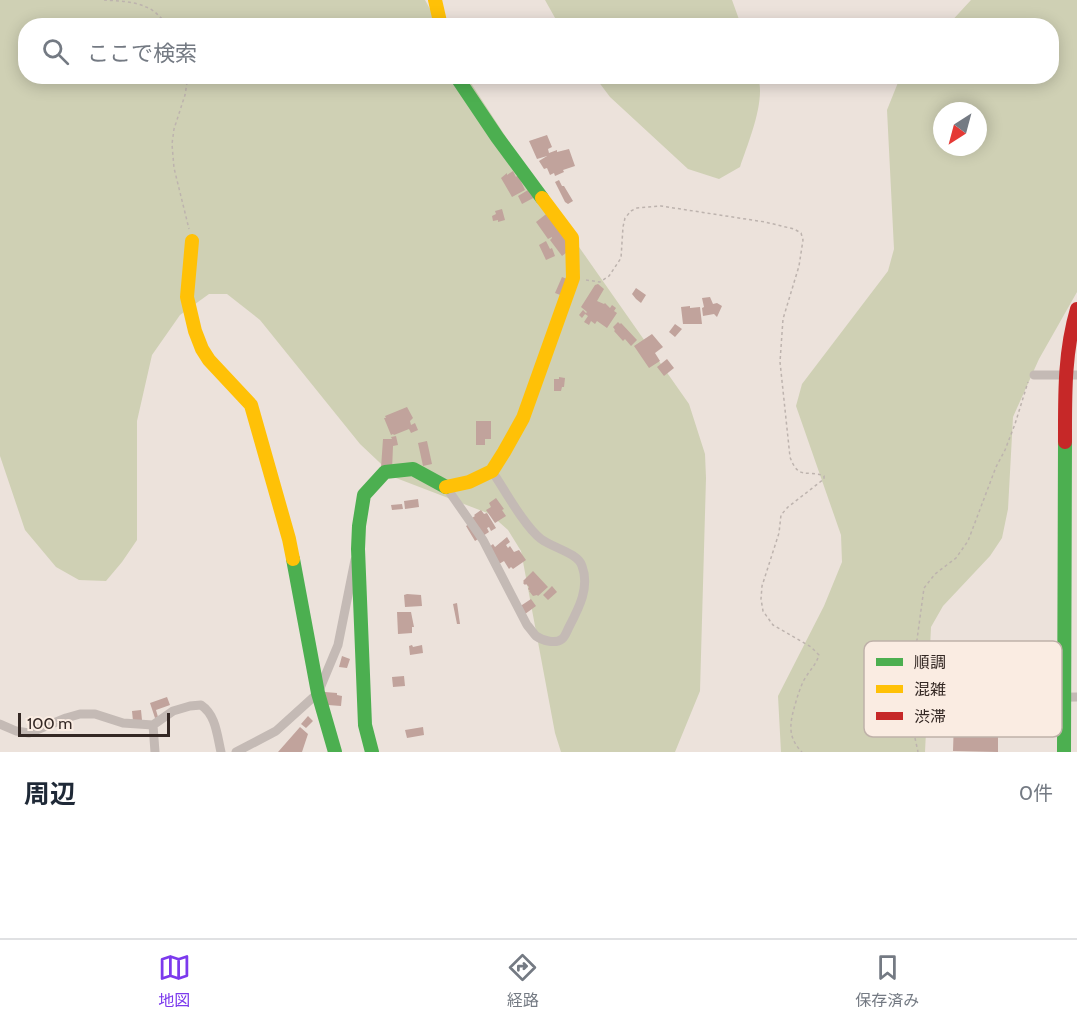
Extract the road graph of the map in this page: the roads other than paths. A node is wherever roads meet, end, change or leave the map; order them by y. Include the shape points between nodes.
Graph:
1 (435, 0) edge
2 (439, 18) edge
3 (462, 84) edge
4 (192, 241) road end
5 (1077, 309) edge
6 (1034, 375) road end
7 (1071, 375) edge
8 (492, 471) junction
9 (446, 487) junction
10 (358, 549) junction
11 (318, 693) junction
12 (1071, 697) edge
13 (0, 724) edge
14 (153, 725) junction
15 (155, 752) edge
16 (221, 752) edge
17 (236, 752) edge
18 (335, 752) edge
19 (372, 752) edge
20 (1064, 752) edge

1 - 2 street
3 - 8 street via 572,238 573,278 523,418
4 - 11 street via 188,297 195,331 209,360 251,405 289,539
5 - 7 street via 1067,349
6 - 7 street
7 - 12 street
8 - 9 street
8 - 9 street via 538,537 581,562 585,587 563,639 547,641 527,625 483,540
9 - 10 street via 413,469 385,472 364,495
10 - 11 street via 338,645
10 - 19 street via 366,725
11 - 17 street via 276,731
11 - 18 street
12 - 20 street
13 - 14 street via 29,733 66,718 95,714 123,723
14 - 15 street
14 - 16 street via 173,711 201,705 208,710 216,728

